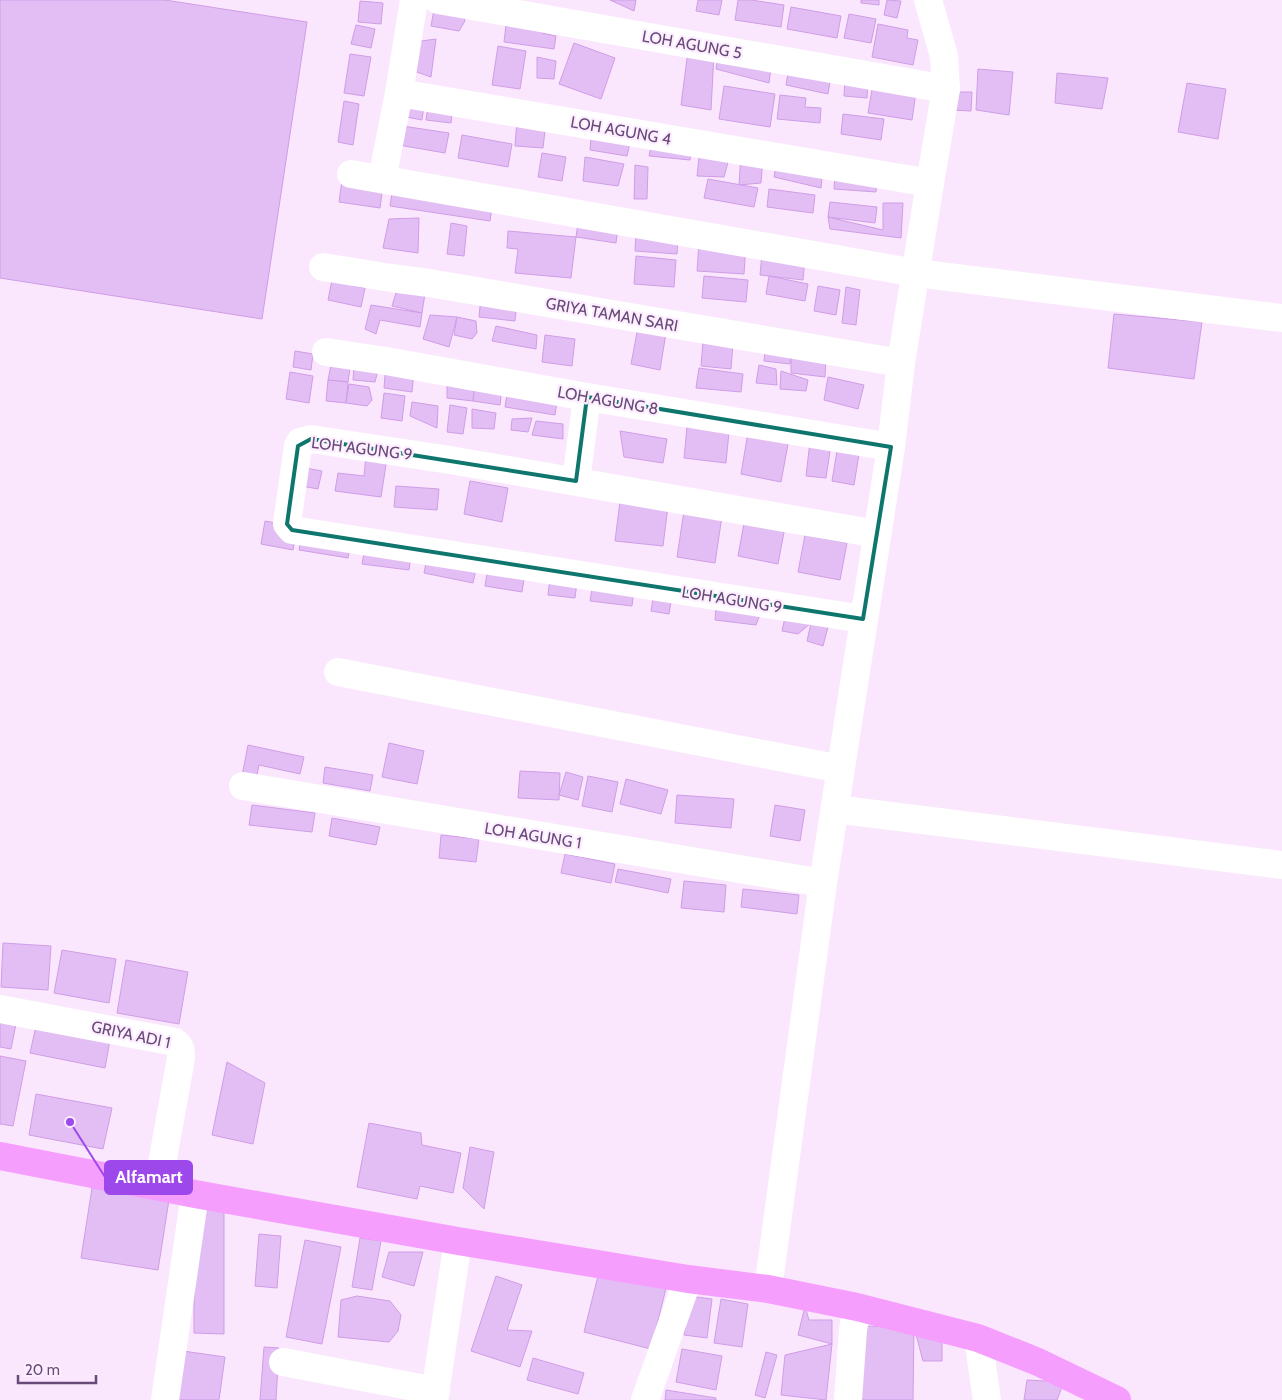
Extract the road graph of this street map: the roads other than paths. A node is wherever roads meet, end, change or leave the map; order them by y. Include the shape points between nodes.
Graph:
1 (414, 0) edge
2 (438, 0) edge
3 (928, 0) edge
4 (946, 89) junction
5 (399, 93) junction
6 (351, 174) dead end
7 (382, 179) junction
8 (930, 183) junction
9 (323, 267) dead end
10 (916, 274) junction
11 (1282, 318) edge
12 (326, 352) dead end
13 (901, 363) junction
14 (587, 397) junction
15 (891, 447) junction
16 (576, 481) junction
17 (877, 534) junction
18 (863, 620) junction
19 (338, 672) dead end
20 (842, 769) junction
21 (243, 786) dead end
22 (835, 809) junction
23 (1282, 865) edge
24 (823, 883) junction
25 (0, 1009) edge
26 (0, 1156) edge
27 (158, 1186) junction
28 (195, 1194) junction
29 (458, 1241) junction
30 (688, 1279) junction
31 (768, 1288) junction
32 (857, 1307) junction
33 (978, 1338) junction
34 (284, 1362) dead end
35 (435, 1396) edge
36 (165, 1400) edge
37 (645, 1400) edge
38 (848, 1400) edge
39 (987, 1400) edge
40 (1118, 1400) edge

1 - 5 street
2 - 4 street, LOH AGUNG 5
3 - 4 street via 944,56
4 - 8 street
5 - 7 street
5 - 8 street, LOH AGUNG 4
6 - 7 street
7 - 10 street
8 - 10 street
9 - 13 street, GRIYA TAMAN SARI
10 - 11 street
10 - 13 street
12 - 14 street, LOH AGUNG 8
13 - 15 street
14 - 15 street, LOH AGUNG 8
14 - 16 street
15 - 17 street
16 - 17 street, LOH AGUNG 9
16 - 18 street, LOH AGUNG 9 via 304,440 298,446 287,524 292,530 302,532
17 - 18 street
18 - 20 street
19 - 20 street
20 - 22 street
21 - 24 street, LOH AGUNG 1
22 - 23 street
22 - 24 street
24 - 31 street
25 - 27 street, GRIYA ADI 1 via 175,1042 180,1046 181,1058
26 - 27 main road
27 - 28 main road
28 - 29 main road
28 - 36 street
29 - 30 main road
29 - 35 street
30 - 31 main road
30 - 37 street
31 - 32 main road
32 - 33 main road
32 - 38 street
33 - 39 street
33 - 40 main road
34 - 35 street

